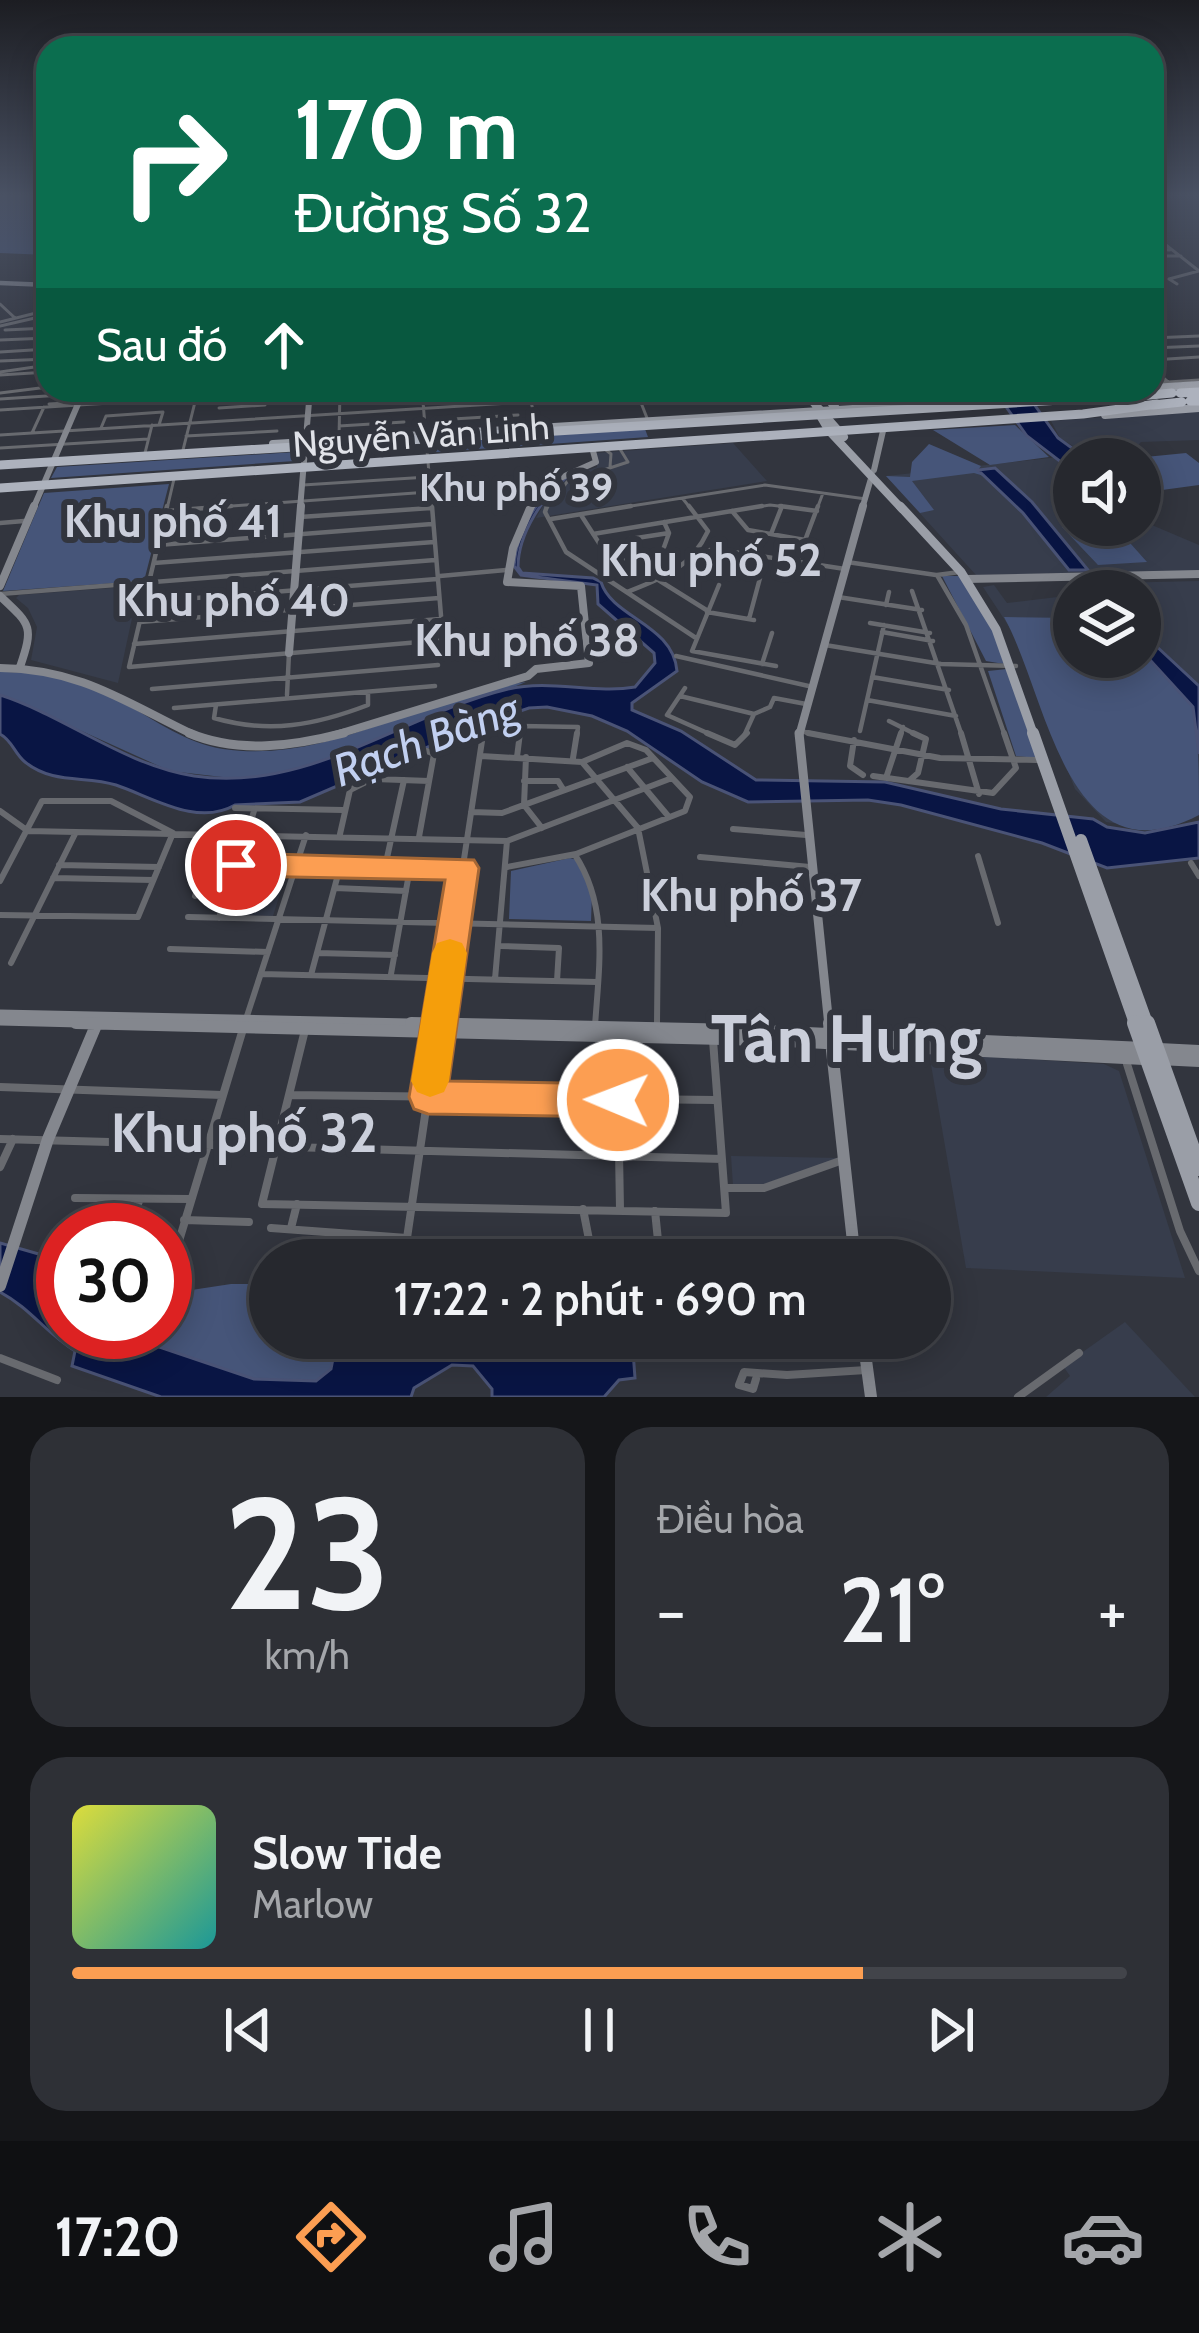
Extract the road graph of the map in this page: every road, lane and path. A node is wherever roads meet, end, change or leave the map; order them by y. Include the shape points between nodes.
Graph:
1 (1185, 259) edge
2 (0, 283) edge
3 (36, 284) edge
4 (1177, 284) dead end
5 (2, 308) edge
6 (36, 315) edge
7 (36, 316) edge
8 (15, 318) junction
9 (2, 326) edge
10 (36, 328) edge
11 (1199, 335) edge
12 (1187, 336) junction
13 (1164, 337) edge
14 (36, 338) edge
15 (0, 340) edge
16 (1199, 346) edge
17 (1164, 347) edge
18 (36, 350) edge
19 (0, 352) edge
20 (1199, 357) edge
21 (1189, 358) junction
22 (1164, 359) edge
23 (0, 362) edge
24 (36, 364) edge
25 (1199, 366) edge
26 (36, 367) edge
27 (0, 374) edge
28 (1164, 377) edge
29 (36, 390) edge
30 (36, 395) edge
31 (0, 396) edge
32 (1189, 396) edge
33 (99, 402) edge
34 (102, 402) edge
35 (194, 402) edge
36 (310, 402) edge
37 (339, 402) edge
38 (423, 402) edge
39 (477, 402) edge
40 (518, 402) edge
41 (531, 402) edge
42 (641, 402) edge
43 (802, 402) edge
44 (814, 402) edge
45 (821, 402) edge
46 (1081, 402) edge
47 (1091, 402) edge
48 (1093, 402) edge
49 (971, 403) junction
50 (79, 404) junction
51 (892, 404) joint
52 (265, 405) dead end
53 (478, 405) junction
54 (1076, 406) junction
55 (1160, 406) junction
56 (44, 407) junction
57 (237, 407) junction
58 (0, 408) edge
59 (219, 408) dead end
60 (423, 408) junction
61 (796, 410) junction
62 (822, 411) junction
63 (1143, 411) junction
64 (340, 413) junction
65 (862, 413) dead end
66 (308, 415) junction
67 (518, 415) dead end
68 (480, 417) junction
69 (453, 419) dead end
70 (234, 420) junction
71 (987, 420) junction
72 (404, 422) dead end
73 (189, 423) junction
74 (649, 423) junction
75 (870, 424) dead end
76 (152, 425) junction
77 (159, 425) junction
78 (339, 426) junction
79 (538, 428) junction
80 (816, 428) dead end
81 (101, 429) junction
82 (69, 430) junction
83 (277, 431) dead end
84 (883, 431) junction
85 (837, 432) junction
86 (32, 433) junction
87 (0, 435) edge
88 (186, 436) junction
89 (425, 437) junction
90 (148, 440) junction
91 (339, 440) junction
92 (656, 443) junction
93 (63, 444) junction
94 (305, 445) junction
95 (0, 448) edge
96 (592, 449) junction
97 (183, 450) junction
98 (145, 453) junction
99 (622, 453) junction
100 (608, 454) junction
101 (427, 459) junction
102 (55, 462) junction
103 (0, 466) edge
104 (304, 467) junction
105 (610, 467) junction
106 (870, 470) junction
107 (428, 477) junction
108 (175, 478) junction
109 (43, 484) junction
110 (303, 485) junction
111 (0, 488) edge
112 (429, 492) junction
113 (823, 493) junction
114 (891, 495) junction
115 (866, 497) junction
116 (683, 499) junction
117 (302, 501) junction
118 (782, 506) junction
119 (431, 508) junction
120 (166, 511) junction
121 (732, 511) junction
122 (817, 511) junction
123 (580, 515) junction
124 (300, 517) junction
125 (697, 517) junction
126 (549, 520) junction
127 (27, 521) junction
128 (664, 522) junction
129 (0, 523) edge
130 (432, 524) junction
131 (669, 533) junction
132 (299, 534) junction
133 (593, 534) junction
134 (771, 534) junction
135 (805, 540) junction
136 (704, 541) junction
137 (434, 542) junction
138 (158, 545) junction
139 (714, 549) junction
140 (298, 552) junction
141 (699, 553) junction
142 (12, 556) junction
143 (0, 557) edge
144 (647, 558) junction
145 (436, 560) junction
146 (797, 562) junction
147 (154, 563) junction
148 (632, 564) junction
149 (846, 565) junction
150 (690, 566) junction
151 (506, 570) junction
152 (296, 571) junction
153 (793, 572) dead end
154 (938, 575) junction
155 (1199, 576) edge
156 (437, 577) junction
157 (968, 578) junction
158 (658, 579) junction
159 (149, 582) junction
160 (719, 585) dead end
161 (294, 590) junction
162 (912, 591) dead end
163 (0, 592) edge
164 (627, 592) junction
165 (889, 592) dead end
166 (837, 597) junction
167 (439, 598) junction
168 (145, 602) junction
169 (886, 604) junction
170 (293, 610) junction
171 (922, 610) junction
172 (707, 612) junction
173 (441, 619) junction
174 (140, 622) junction
175 (870, 623) dead end
176 (883, 629) junction
177 (291, 631) junction
178 (772, 633) dead end
179 (930, 633) junction
180 (696, 638) junction
181 (933, 641) junction
182 (134, 644) junction
183 (824, 645) junction
184 (290, 653) junction
185 (877, 654) junction
186 (676, 656) dead end
187 (762, 664) junction
188 (941, 664) junction
189 (438, 665) dead end
190 (982, 665) junction
191 (776, 666) dead end
192 (1014, 666) junction
193 (20, 667) junction
194 (0, 668) edge
195 (288, 677) junction
196 (872, 677) junction
197 (435, 686) dead end
198 (813, 687) junction
199 (685, 688) dead end
200 (152, 689) dead end
201 (949, 690) junction
202 (368, 692) junction
203 (680, 696) junction
204 (287, 698) junction
205 (867, 700) junction
206 (216, 704) junction
207 (806, 704) junction
208 (174, 708) dead end
209 (754, 714) junction
210 (956, 716) junction
211 (889, 721) dead end
212 (903, 727) junction
213 (800, 731) junction
214 (860, 731) dead end
215 (854, 740) junction
216 (482, 741) dead end
217 (896, 749) junction
218 (924, 755) junction
219 (480, 756) junction
220 (517, 757) junction
221 (526, 758) junction
222 (653, 758) junction
223 (969, 758) junction
224 (573, 760) junction
225 (1013, 760) junction
226 (1045, 760) junction
227 (582, 762) junction
228 (627, 767) junction
229 (863, 775) dead end
230 (873, 776) dead end
231 (672, 778) junction
232 (886, 778) junction
233 (371, 779) junction
234 (596, 779) junction
235 (404, 780) junction
236 (429, 781) junction
237 (524, 781) junction
238 (909, 781) junction
239 (645, 789) junction
240 (564, 790) junction
241 (979, 794) junction
242 (1060, 794) junction
243 (614, 801) junction
244 (524, 805) junction
245 (235, 808) dead end
246 (255, 808) junction
247 (346, 810) junction
248 (471, 812) junction
249 (1, 813) edge
250 (670, 817) junction
251 (542, 828) junction
252 (638, 828) junction
253 (734, 829) dead end
254 (28, 831) junction
255 (76, 832) junction
256 (173, 833) junction
257 (219, 834) junction
258 (247, 834) junction
259 (306, 835) junction
260 (806, 835) junction
261 (340, 836) junction
262 (392, 837) junction
263 (419, 837) junction
264 (467, 838) junction
265 (507, 841) junction
266 (574, 855) junction
267 (978, 856) dead end
268 (700, 857) dead end
269 (1191, 863) dead end
270 (59, 865) junction
271 (207, 865) junction
272 (236, 865) junction
273 (296, 866) junction
274 (159, 867) junction
275 (340, 867) junction
276 (385, 867) junction
277 (507, 867) junction
278 (810, 867) junction
279 (410, 868) junction
280 (463, 868) junction
281 (1199, 876) edge
282 (1, 878) edge
283 (53, 878) junction
284 (153, 880) junction
285 (334, 888) junction
286 (406, 891) junction
287 (195, 896) dead end
288 (0, 915) edge
289 (34, 915) junction
290 (188, 917) dead end
291 (219, 918) junction
292 (279, 919) junction
293 (326, 920) junction
294 (998, 922) dead end
295 (400, 923) junction
296 (454, 924) junction
297 (502, 926) junction
298 (599, 927) junction
299 (658, 928) junction
300 (499, 946) junction
301 (170, 949) dead end
302 (268, 952) junction
303 (317, 953) junction
304 (394, 955) junction
305 (11, 963) dead end
306 (261, 974) junction
307 (311, 975) junction
308 (390, 977) junction
309 (446, 978) junction
310 (495, 979) junction
311 (557, 981) junction
312 (597, 982) junction
313 (0, 1018) edge
314 (98, 1020) junction
315 (244, 1024) junction
316 (595, 1027) junction
317 (438, 1029) junction
318 (657, 1029) junction
319 (305, 1030) junction
320 (617, 1037) junction
321 (713, 1038) junction
322 (829, 1042) junction
323 (1199, 1051) edge
324 (1148, 1054) junction
325 (1199, 1061) edge
326 (0, 1087) edge
327 (70, 1089) junction
328 (222, 1094) junction
329 (289, 1095) junction
330 (428, 1097) junction
331 (618, 1100) junction
332 (716, 1100) junction
333 (0, 1139) edge
334 (13, 1139) junction
335 (48, 1139) junction
336 (208, 1144) junction
337 (276, 1146) junction
338 (419, 1150) junction
339 (619, 1155) junction
340 (722, 1159) junction
341 (844, 1160) junction
342 (0, 1167) edge
343 (1199, 1168) edge
344 (725, 1188) junction
345 (75, 1198) dead end
346 (140, 1198) junction
347 (190, 1199) junction
348 (138, 1203) edge
349 (189, 1203) edge
350 (1199, 1203) edge
351 (297, 1204) junction
352 (410, 1206) junction
353 (583, 1208) junction
354 (620, 1209) junction
355 (655, 1211) junction
356 (192, 1220) edge
357 (249, 1222) dead end
358 (272, 1228) dead end
359 (291, 1230) junction
360 (589, 1239) edge
361 (658, 1239) edge
362 (853, 1239) edge
363 (1197, 1270) edge
364 (0, 1286) edge
365 (1079, 1353) dead end
366 (0, 1358) edge
367 (866, 1359) edge
368 (868, 1370) junction
369 (57, 1380) dead end
370 (753, 1388) edge
371 (871, 1397) edge
372 (1018, 1397) edge

1 - 4 street via 1199,271 1169,279
2 - 3 street
5 - 8 street
6 - 8 street
7 - 9 street
8 - 9 street
9 - 10 street
9 - 15 street
11 - 12 street
12 - 13 street
12 - 16 street
14 - 15 street
16 - 17 street
18 - 19 street
20 - 21 street
21 - 22 street
21 - 25 street
23 - 24 street
26 - 27 street
28 - 32 street
29 - 31 street
30 - 31 street
32 - 55 highway
32 - 63 main road
33 - 50 street
34 - 50 street
35 - 73 street
36 - 66 street
37 - 64 street
38 - 60 street
39 - 53 street
40 - 53 street
41 - 79 street
42 - 74 street
43 - 61 main road
44 - 62 main road
45 - 62 main road
46 - 54 main road
47 - 54 highway
48 - 54 highway
49 - 51 main road, Nguyễn Văn Linh
49 - 54 highway
49 - 62 highway, Nguyễn Văn Linh
49 - 65 highway
50 - 56 street
50 - 58 street
50 - 82 street
51 - 62 main road, Nguyễn Văn Linh
52 - 57 street
53 - 60 street
53 - 68 street
54 - 55 highway
54 - 55 highway
54 - 63 main road
54 - 71 highway
55 - 63 main road
56 - 58 street
56 - 86 street
57 - 59 street
57 - 70 street
60 - 64 street
60 - 89 street
61 - 62 main road, Nguyễn Văn Linh
61 - 74 main road, Nguyễn Văn Linh
62 - 74 highway
62 - 79 highway, Nguyễn Văn Linh
62 - 85 main road
64 - 66 street
64 - 78 street
66 - 70 street
66 - 94 street
67 - 68 street
68 - 69 street
70 - 73 street
71 - 75 highway
71 - 84 main road, Nguyễn Văn Linh
71 - 85 highway, Nguyễn Văn Linh
72 - 78 street
73 - 77 street
73 - 88 street
74 - 79 main road, Nguyễn Văn Linh
74 - 89 highway, Nguyễn Văn Linh
76 - 77 street
76 - 81 street
76 - 90 street
77 - 81 street via 164,412 106,416
78 - 91 street
79 - 89 highway, Nguyễn Văn Linh
80 - 92 highway
81 - 82 street
82 - 86 street
82 - 93 street
83 - 88 street
84 - 85 main road, Nguyễn Văn Linh
84 - 106 street
85 - 92 highway, Nguyễn Văn Linh
85 - 106 main road
86 - 87 street
88 - 97 street
89 - 91 main road, Nguyễn Văn Linh
89 - 94 highway, Nguyễn Văn Linh
89 - 101 street
90 - 93 street
90 - 98 street
91 - 94 main road, Nguyễn Văn Linh
92 - 96 highway, Nguyễn Văn Linh
92 - 99 main road, Nguyễn Văn Linh
92 - 101 highway, Nguyễn Văn Linh
93 - 95 street
93 - 102 street
94 - 97 main road, Nguyễn Văn Linh
94 - 102 highway, Nguyễn Văn Linh
94 - 104 street
96 - 100 main road, Nguyễn Văn Linh
96 - 101 highway, Nguyễn Văn Linh
96 - 151 street via 596,462 542,488
97 - 98 main road, Nguyễn Văn Linh
98 - 102 main road, Nguyễn Văn Linh
99 - 100 main road, Nguyễn Văn Linh
99 - 105 street via 628,462
100 - 105 street
101 - 104 highway, Nguyễn Văn Linh
101 - 107 street
102 - 103 highway, Nguyễn Văn Linh
102 - 109 street
104 - 108 highway, Nguyễn Văn Linh
104 - 109 highway, Nguyễn Văn Linh
104 - 110 street
105 - 126 street via 556,490 545,508
106 - 114 main road
106 - 115 street
106 - 157 main road
107 - 110 street
107 - 112 street
108 - 109 highway, Nguyễn Văn Linh
108 - 120 street
109 - 111 highway, Nguyễn Văn Linh
109 - 127 street
110 - 117 street
112 - 117 street
112 - 119 street
113 - 115 street
113 - 116 street via 765,485
113 - 122 street
114 - 115 street
114 - 157 main road
115 - 149 street
116 - 123 street
116 - 125 street
117 - 120 street
117 - 124 street
118 - 121 street
118 - 122 street
118 - 134 street
119 - 124 street
119 - 130 street
120 - 138 street
121 - 125 street
121 - 134 street via 748,530
122 - 135 street
123 - 126 street
123 - 133 street
124 - 132 street
125 - 128 street
125 - 136 street via 708,531
126 - 164 street via 566,552
127 - 129 street
127 - 142 street
128 - 131 street
128 - 133 street
130 - 132 street
130 - 137 street
131 - 144 street via 663,550
131 - 144 street via 630,539
132 - 138 street
132 - 140 street
133 - 148 street
134 - 135 street
135 - 146 street
136 - 139 street
136 - 141 street
137 - 140 street
137 - 145 street
138 - 147 street
139 - 141 street
139 - 146 street
140 - 147 street
140 - 152 street
141 - 150 street
142 - 143 street
142 - 163 street
144 - 148 street
145 - 152 street
145 - 156 street
146 - 149 street
146 - 153 street
147 - 159 street
148 - 158 street
149 - 154 street
149 - 166 street
150 - 158 street
150 - 172 street via 760,578 751,620
151 - 156 street
151 - 193 street via 509,584 581,586 589,663 476,686 315,742 211,741 103,686
152 - 159 street
152 - 161 street
154 - 157 street
154 - 190 street
155 - 157 street
156 - 161 street
156 - 167 street
157 - 192 main road via 994,614
158 - 164 street
158 - 172 street
159 - 163 street
159 - 168 street
160 - 172 street
161 - 168 street
161 - 170 street
162 - 171 street
163 - 193 street via 28,622
164 - 180 street
165 - 169 street
166 - 169 street
166 - 183 street
167 - 170 street
167 - 173 street
168 - 174 street
169 - 171 street
170 - 174 street
170 - 177 street
171 - 179 street
172 - 180 street
173 - 177 street
173 - 184 street via 442,640
174 - 182 street
175 - 176 street
176 - 179 street
176 - 181 street
176 - 185 street
177 - 182 street
177 - 184 street
178 - 187 street
179 - 181 street
180 - 187 street via 692,651
181 - 188 street
182 - 184 street via 129,667
183 - 185 street
183 - 198 street
184 - 195 street
185 - 188 street
185 - 196 street
186 - 198 street
187 - 191 street
188 - 190 street
188 - 201 street
189 - 195 street
190 - 192 street
190 - 225 street
192 - 226 main road
192 - 242 main road
193 - 194 street
195 - 200 street
195 - 204 street
196 - 201 street
196 - 205 street
197 - 202 street
198 - 207 street
199 - 203 street
201 - 210 street
202 - 204 street
202 - 206 street via 368,705 271,730 214,718
203 - 209 street
203 - 209 street via 667,715 736,745
204 - 206 street
205 - 210 street
205 - 214 street
206 - 208 street
207 - 209 street via 774,698
207 - 213 street
210 - 223 street
211 - 212 street
212 - 217 street
212 - 218 street via 923,734
213 - 215 street
213 - 260 street
215 - 217 street
215 - 229 street via 850,766
216 - 219 street
217 - 218 street
217 - 232 street
218 - 223 street
218 - 238 street
219 - 220 street
219 - 248 street
220 - 221 street
220 - 224 street via 521,726 578,727
221 - 224 street
221 - 237 street
222 - 227 street via 627,743
222 - 228 street
222 - 231 street
223 - 225 street
223 - 241 street
224 - 227 street
225 - 226 street
225 - 241 street via 1016,768 993,793
226 - 242 main road
227 - 234 street
228 - 234 street
228 - 239 street
230 - 232 street
231 - 239 street
231 - 250 street via 690,797 685,812
232 - 238 street
233 - 235 street
233 - 236 street via 427,752 434,754
233 - 247 street via 350,790
234 - 240 street
234 - 243 street
235 - 236 street
235 - 262 street
236 - 263 street
237 - 240 street via 558,782
237 - 244 street
238 - 241 street
239 - 243 street
239 - 250 street
240 - 244 street
242 - 324 main road
243 - 251 street
243 - 252 street
244 - 248 street
244 - 251 street
245 - 246 street
246 - 247 street
246 - 258 street
247 - 261 street
248 - 264 street
249 - 254 street
250 - 252 street
251 - 265 street
252 - 266 street
252 - 299 street
253 - 260 street
254 - 255 street
254 - 256 street via 42,801 111,801
254 - 282 street
255 - 256 street
255 - 270 street
256 - 257 street
256 - 274 street
257 - 258 street
257 - 271 street
258 - 259 street
259 - 261 street
259 - 273 street
260 - 278 street
261 - 262 street
262 - 263 street
262 - 276 street
263 - 264 street
264 - 265 street
264 - 280 street
265 - 277 street
266 - 277 street
266 - 298 street via 594,890
267 - 294 street
268 - 278 street
269 - 281 street
270 - 274 street
270 - 283 street
271 - 272 street
271 - 287 street
272 - 273 street
272 - 291 street
273 - 275 street
273 - 292 street
274 - 284 street
275 - 276 street
275 - 285 street
276 - 279 street
277 - 297 street
278 - 322 street
279 - 280 street
279 - 286 street
280 - 296 street
283 - 284 street
283 - 289 street
284 - 289 street via 138,917
285 - 286 street
285 - 293 street
286 - 295 street
288 - 289 street
289 - 305 street
290 - 291 street
291 - 292 street
292 - 293 street
292 - 302 street
293 - 295 street
293 - 303 street
295 - 296 street
295 - 304 street
296 - 297 street
296 - 309 street
297 - 298 street
297 - 300 street
298 - 299 street
298 - 312 street
299 - 318 street
300 - 310 street
300 - 311 street via 559,948
301 - 302 street
302 - 306 street
303 - 304 street
303 - 307 street
304 - 308 street
306 - 307 street
306 - 315 street
307 - 308 street
308 - 309 street
309 - 310 street
309 - 317 street
310 - 311 street
311 - 312 street
312 - 316 street
313 - 314 street
314 - 315 street
314 - 327 street
315 - 317 street
315 - 319 street
315 - 328 street
316 - 317 street
316 - 318 street
317 - 319 street
317 - 320 street
317 - 330 street
318 - 322 street
319 - 329 street
320 - 321 street
320 - 331 street
321 - 322 street
321 - 332 street
322 - 324 street
322 - 341 street
323 - 324 street
324 - 325 street
324 - 343 main road
324 - 350 main road
324 - 363 street
326 - 327 street
327 - 328 street
327 - 335 street
328 - 336 street
329 - 330 street
329 - 337 street
330 - 331 street
330 - 338 street
331 - 332 street
331 - 339 street
332 - 340 street
333 - 334 street
334 - 335 street
334 - 342 street
335 - 336 street
335 - 364 street
336 - 337 street
336 - 347 street
337 - 338 street
337 - 351 street via 262,1204
338 - 339 street
338 - 352 street
339 - 340 street
339 - 354 street
340 - 344 street
341 - 344 street via 764,1188
341 - 362 street
344 - 355 street via 726,1213
345 - 346 street
346 - 347 street
346 - 348 street
347 - 349 street
351 - 352 street
351 - 359 street
352 - 353 street
352 - 359 street via 407,1238
353 - 354 street
353 - 360 street
354 - 355 street
355 - 361 street
356 - 357 street
358 - 359 street
365 - 372 street
366 - 369 street
367 - 368 street
368 - 370 street via 809,1370
368 - 371 street

